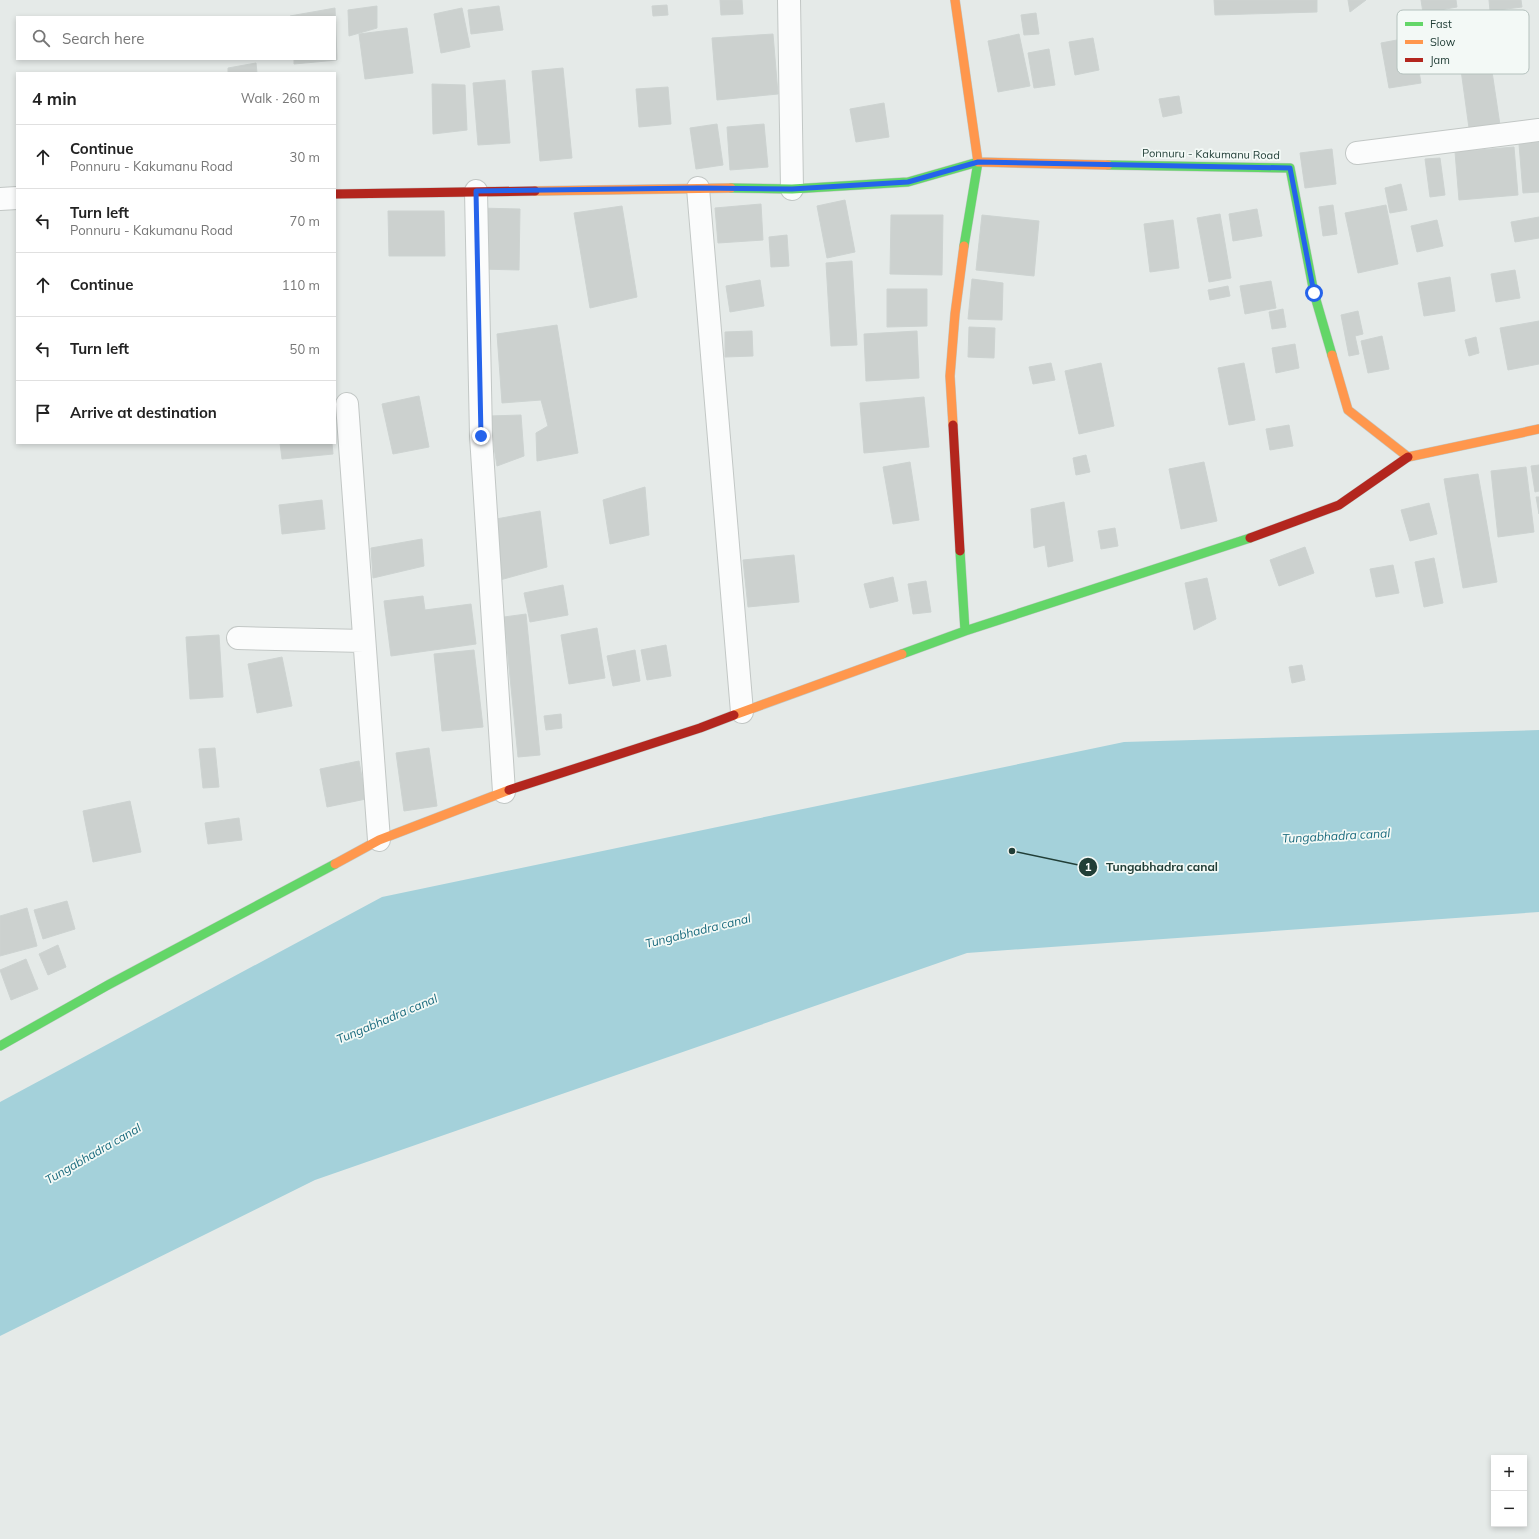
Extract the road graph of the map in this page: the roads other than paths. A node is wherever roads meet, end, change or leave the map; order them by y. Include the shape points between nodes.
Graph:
1 (790, 0) edge
2 (955, 0) edge
3 (1539, 130) edge
4 (1357, 154) dead end
5 (978, 162) junction
6 (698, 188) junction
7 (792, 189) junction
8 (476, 191) junction
9 (336, 194) edge
10 (0, 198) edge
11 (16, 198) edge
12 (347, 404) dead end
13 (1539, 429) edge
14 (1408, 457) junction
15 (965, 631) junction
16 (238, 638) dead end
17 (364, 641) junction
18 (742, 712) junction
19 (504, 792) junction
20 (379, 840) junction
21 (0, 1046) edge

1 - 7 street
2 - 5 main road
3 - 4 street
5 - 7 main road via 908,182
5 - 14 main road, Ponnuru - Kakumanu Road via 1290,168 1314,293 1348,410
5 - 15 main road via 966,229 950,376
6 - 7 main road
6 - 8 main road
6 - 18 street
8 - 9 main road
8 - 19 street via 481,436
10 - 11 street
12 - 17 street
13 - 14 main road
14 - 15 main road via 1339,505 1229,546
15 - 18 main road
16 - 17 street
17 - 20 street
18 - 19 main road
19 - 20 main road
20 - 21 main road via 108,985

